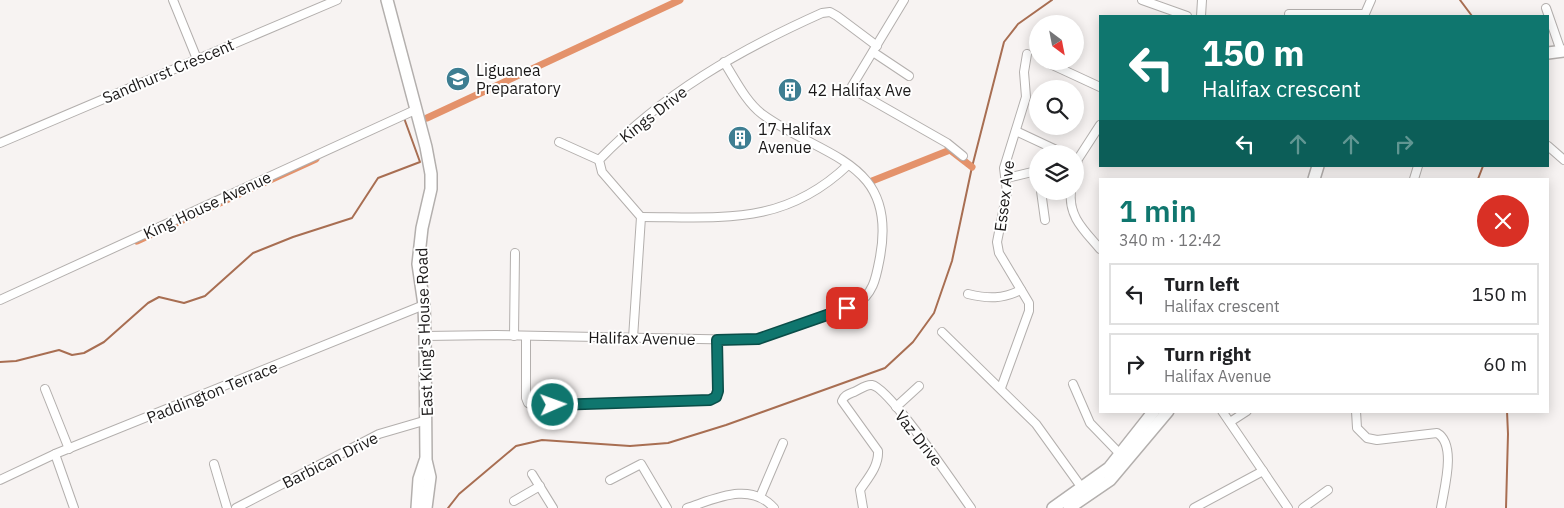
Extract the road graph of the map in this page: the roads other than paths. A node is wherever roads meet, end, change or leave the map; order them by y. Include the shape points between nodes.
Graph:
1 (173, 0) edge
2 (337, 0) edge
3 (387, 0) edge
4 (904, 0) edge
5 (1142, 0) edge
6 (1202, 0) edge
7 (1371, 0) edge
8 (1546, 8) dead end
9 (1289, 14) dead end
10 (1184, 15) edge
11 (1201, 15) edge
12 (1363, 15) edge
13 (1549, 15) edge
14 (1549, 16) edge
15 (875, 49) junction
16 (1563, 51) edge
17 (1549, 53) edge
18 (1027, 54) dead end
19 (197, 59) junction
20 (724, 62) junction
21 (1063, 70) edge
22 (910, 76) dead end
23 (1099, 87) edge
24 (415, 110) junction
25 (1099, 127) edge
26 (1016, 130) junction
27 (559, 142) dead end
28 (0, 143) edge
29 (1047, 145) edge
30 (1084, 147) edge
31 (1549, 147) edge
32 (963, 156) dead end
33 (599, 160) junction
34 (1564, 160) edge
35 (848, 165) junction
36 (1029, 173) edge
37 (1006, 178) junction
38 (1042, 200) edge
39 (1071, 200) edge
40 (640, 216) junction
41 (1045, 220) dead end
42 (1099, 248) edge
43 (514, 253) dead end
44 (1021, 290) junction
45 (968, 294) dead end
46 (0, 300) edge
47 (424, 305) junction
48 (942, 332) dead end
49 (425, 336) junction
50 (514, 336) junction
51 (526, 336) junction
52 (633, 338) junction
53 (717, 340) junction
54 (1073, 384) dead end
55 (919, 386) dead end
56 (1001, 388) junction
57 (45, 389) dead end
58 (896, 407) junction
59 (1150, 413) edge
60 (1166, 413) edge
61 (1223, 413) edge
62 (1244, 413) edge
63 (1356, 413) edge
64 (427, 420) junction
65 (1230, 422) junction
66 (783, 443) dead end
67 (68, 449) junction
68 (55, 454) junction
69 (1121, 455) junction
70 (426, 460) junction
71 (214, 464) dead end
72 (1263, 471) junction
73 (532, 474) dead end
74 (0, 480) edge
75 (610, 480) dead end
76 (540, 486) junction
77 (1082, 488) junction
78 (1328, 490) dead end
79 (760, 497) junction
80 (514, 500) dead end
81 (74, 508) edge
82 (228, 508) edge
83 (236, 508) edge
84 (417, 508) edge
85 (426, 508) edge
86 (553, 508) edge
87 (667, 508) edge
88 (687, 508) edge
89 (774, 508) edge
90 (864, 508) edge
91 (971, 508) edge
92 (1052, 508) edge
93 (1069, 508) edge
94 (1194, 508) edge
95 (1288, 508) edge
96 (1303, 508) edge
97 (1441, 508) edge

1 - 19 street
2 - 19 street, Sandhurst Crescent
3 - 24 main road, East King's House Road
4 - 15 street
5 - 10 street
6 - 11 street
7 - 12 street
8 - 13 street
9 - 12 street
14 - 16 street
15 - 20 street, Kings Drive via 830,12 777,33
15 - 22 street, Kings Drive
15 - 32 street via 854,81 854,90 947,143
16 - 17 main road
18 - 26 street, Essex Ave via 1024,72 1026,97
19 - 28 street, Sandhurst Crescent
20 - 33 street, Kings Drive via 659,106 624,134
20 - 35 street, Halifax Avenue via 761,113
21 - 23 street
24 - 46 street, King House Avenue
24 - 47 main road, East King's House Road via 426,147 431,189 418,264
25 - 30 street
26 - 29 street
26 - 37 street, Essex Ave via 1004,168
27 - 33 street
31 - 34 street
33 - 40 street via 602,172
35 - 40 street via 808,196 759,214
35 - 53 street, Halifax Avenue via 871,186 882,214 884,234 875,284 866,298 855,306 768,336 750,340
36 - 37 street
37 - 44 street, Essex Ave via 1007,192 997,248
38 - 41 street
39 - 42 street via 1074,217
40 - 52 street
43 - 50 street
44 - 45 street via 1002,298
44 - 56 street, Essex Ave via 1029,303 1029,311
47 - 49 main road, East King's House Road
47 - 67 street, Paddington Terrace
48 - 56 street
49 - 50 street, Halifax Avenue
49 - 64 main road, East King's House Road
50 - 51 street, Halifax Avenue
51 - 52 street, Halifax Avenue
51 - 53 street via 526,398 533,405 710,400 718,391
52 - 53 street, Halifax Avenue
54 - 69 street via 1090,424
55 - 58 street
56 - 77 street via 1036,424
57 - 67 street
58 - 90 street, Vaz Drive via 872,385 845,396 842,402 878,452 879,459 860,490
58 - 91 street, Vaz Drive
59 - 69 main road
60 - 93 main road via 1110,480
61 - 65 street
62 - 65 street
63 - 97 street via 1357,428 1366,438 1376,440 1437,433 1442,436 1448,446 1448,462
64 - 70 main road, East King's House Road
64 - 83 street, Barbican Drive via 379,434
65 - 72 street
66 - 79 street
67 - 68 street, Paddington Terrace
68 - 74 street, Paddington Terrace
68 - 81 street
69 - 77 main road
70 - 84 main road, East King's House Road via 419,479
70 - 85 main road, East King's House Road via 430,477
71 - 82 street
72 - 94 street
72 - 95 street
73 - 76 street
75 - 87 street via 638,464 644,465
76 - 80 street
76 - 86 street
77 - 92 main road
78 - 96 street
79 - 88 street via 732,494
79 - 89 street

